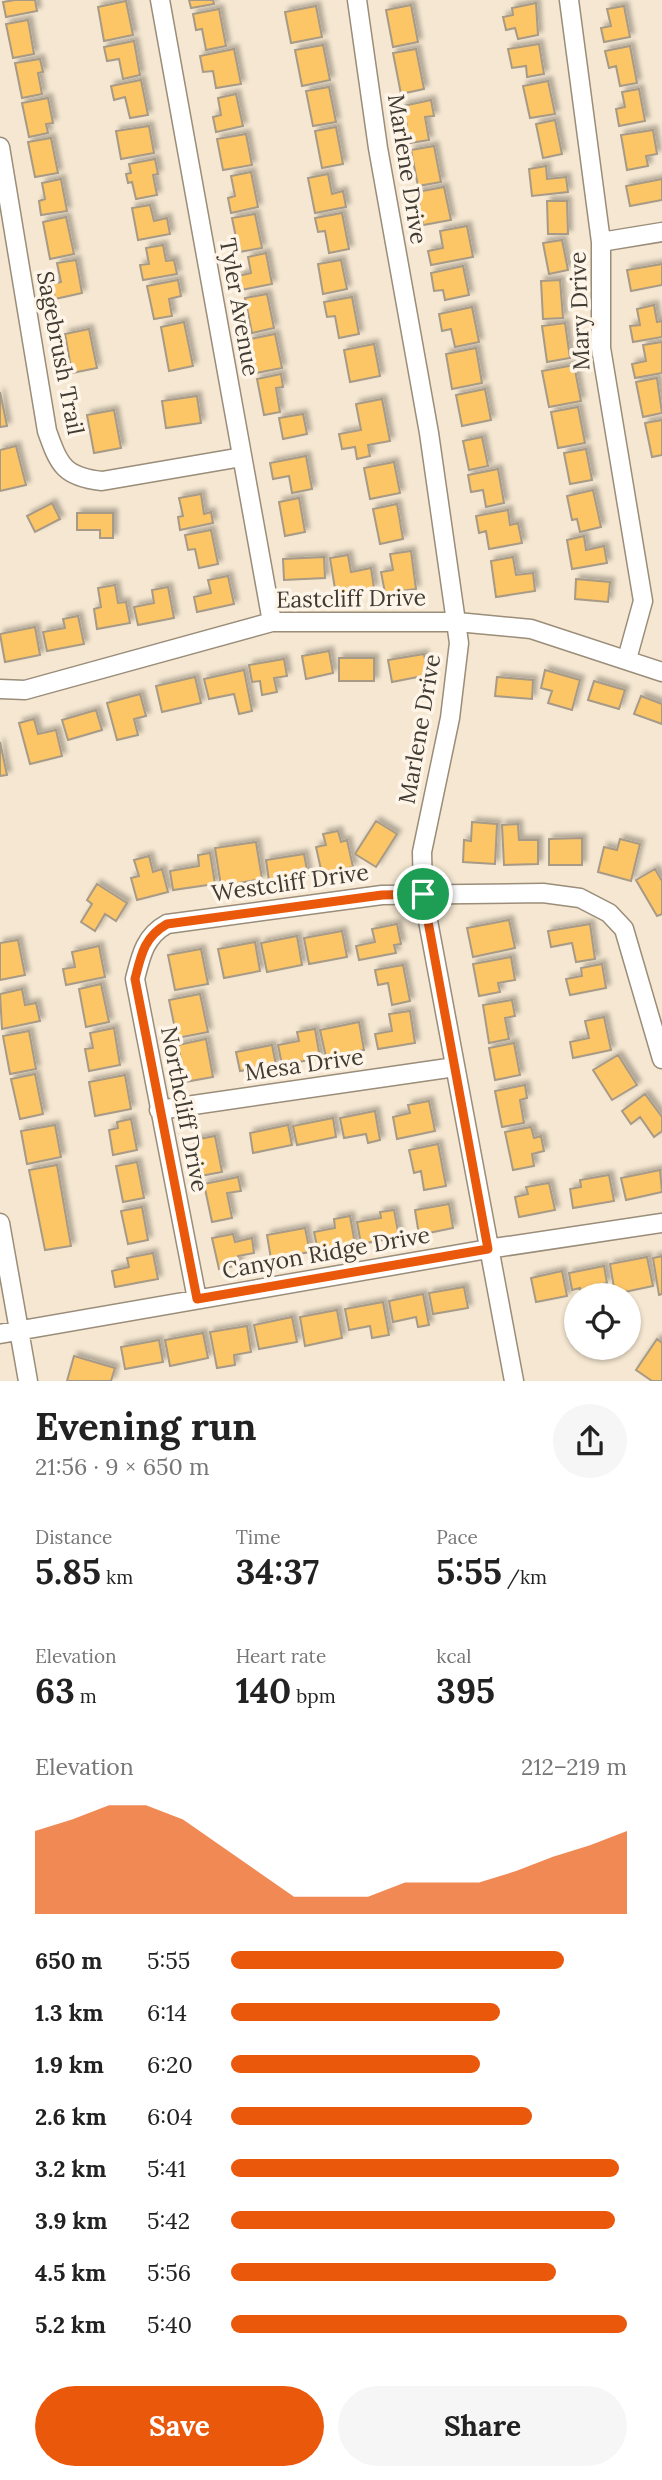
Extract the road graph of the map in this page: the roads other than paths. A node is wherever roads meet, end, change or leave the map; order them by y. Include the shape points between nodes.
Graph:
1 (160, 0) edge
2 (356, 0) edge
3 (569, 0) edge
4 (0, 147) edge
5 (662, 232) edge
6 (601, 242) junction
7 (242, 457) junction
8 (272, 622) junction
9 (457, 622) junction
10 (627, 659) junction
11 (662, 672) edge
12 (0, 689) edge
13 (423, 894) junction
14 (154, 931) joint
15 (662, 1059) edge
16 (455, 1067) junction
17 (159, 1110) junction
18 (0, 1223) edge
19 (662, 1223) edge
20 (488, 1249) junction
21 (197, 1299) junction
22 (19, 1331) junction
23 (0, 1334) edge
24 (28, 1381) edge
25 (514, 1381) edge

1 - 7 street, Tyler Avenue
2 - 9 street, Marlene Drive
3 - 6 street, Mary Drive
4 - 7 street, Sagebrush Trail via 47,431 57,459 69,473 102,481
5 - 6 street
6 - 10 street, Mary Drive via 601,348 643,601
7 - 8 street, Tyler Avenue
8 - 9 street, Eastcliff Drive
8 - 12 street, Eastcliff Drive via 24,691
9 - 10 street, Eastcliff Drive via 531,629
9 - 13 street, Marlene Drive via 450,718 422,852
10 - 11 street, Eastcliff Drive
13 - 14 street, Westcliff Drive via 382,895 181,922
13 - 15 street, Westcliff Drive via 543,893 580,898 609,913 624,929 633,953
13 - 16 street, Marlene Drive
14 - 17 street, Northcliff Drive via 135,979
16 - 17 street, Mesa Drive
16 - 20 street, Marlene Drive
17 - 21 street, Northcliff Drive
18 - 22 street
19 - 20 street, Canyon Ridge Drive
20 - 21 street, Canyon Ridge Drive
20 - 25 street, Marlene Drive
21 - 22 street, Canyon Ridge Drive
22 - 23 street, Canyon Ridge Drive
22 - 24 street

